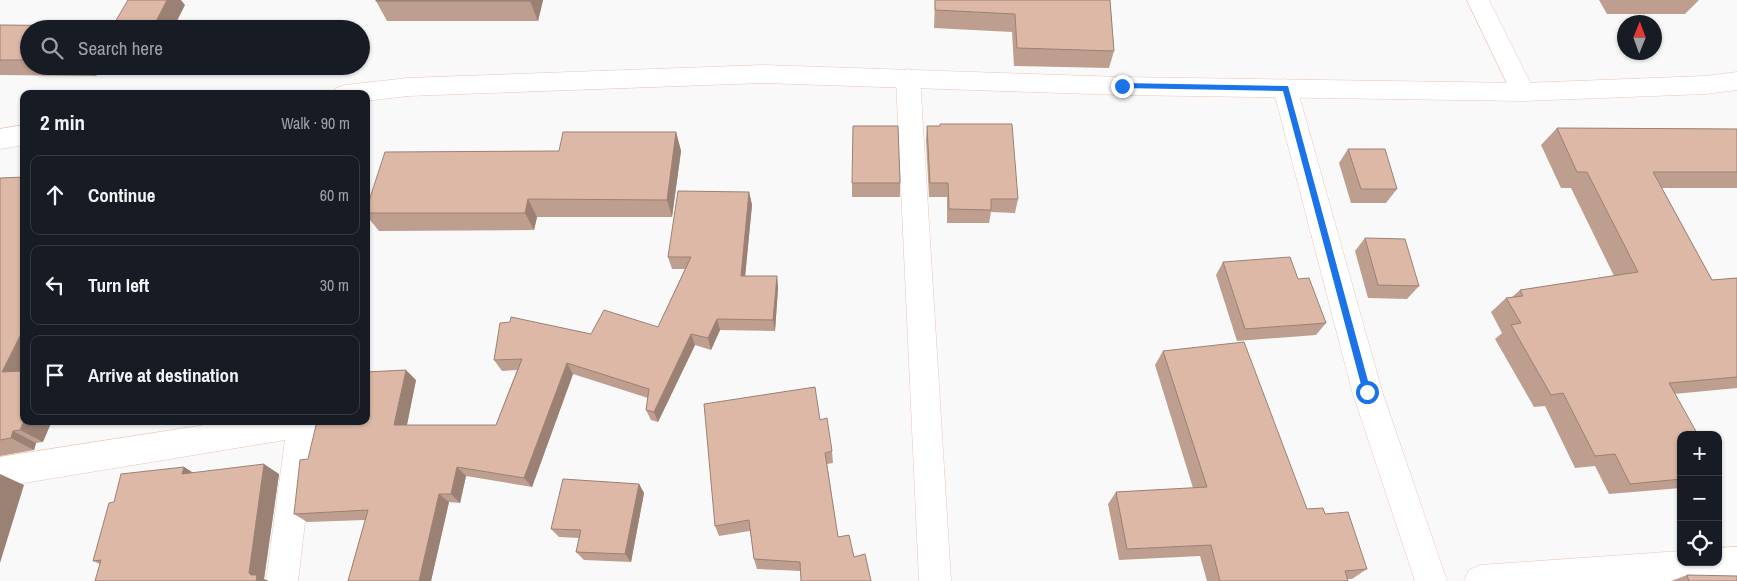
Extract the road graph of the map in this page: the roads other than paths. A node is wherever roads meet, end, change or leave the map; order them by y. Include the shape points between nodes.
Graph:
1 (1478, 0) edge
2 (908, 78) junction
3 (1737, 81) edge
4 (1285, 88) junction
5 (370, 91) edge
6 (1523, 92) junction
7 (20, 136) edge
8 (0, 139) edge
9 (289, 425) edge
10 (301, 425) edge
11 (0, 472) edge
12 (1737, 563) edge
13 (282, 581) edge
14 (935, 581) edge
15 (1431, 581) edge
16 (1480, 581) edge

1 - 6 street
2 - 4 street
2 - 5 street via 763,74
2 - 14 street
3 - 6 street
4 - 6 street
4 - 15 street via 1367,392
7 - 8 street
9 - 11 street
10 - 13 street
12 - 16 street

